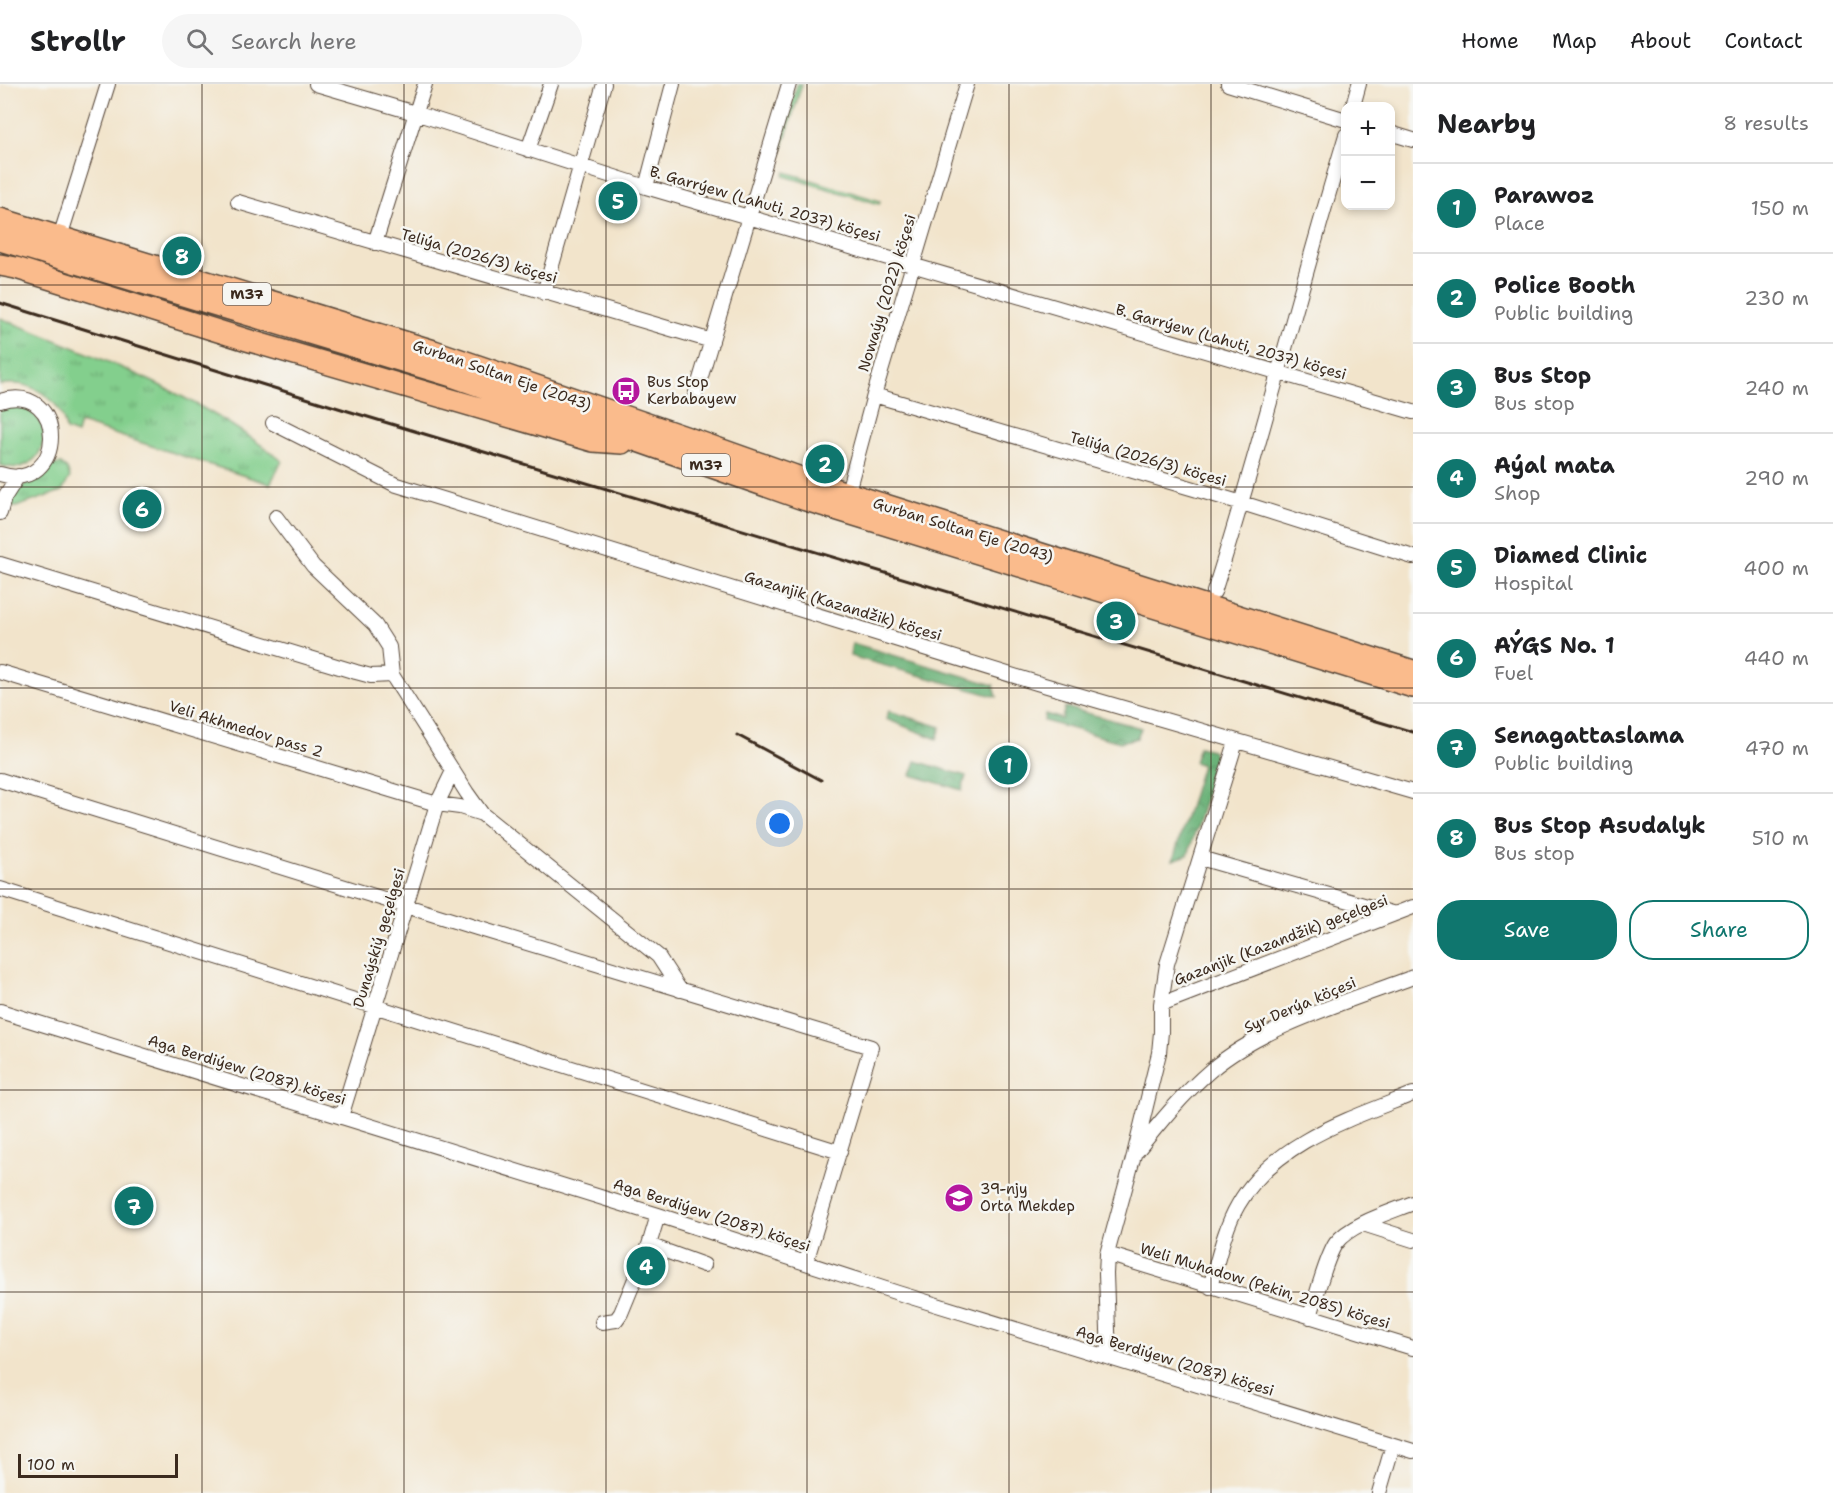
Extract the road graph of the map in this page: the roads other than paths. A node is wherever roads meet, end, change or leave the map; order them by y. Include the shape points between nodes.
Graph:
1 (108, 84) edge
2 (316, 84) edge
3 (424, 84) edge
4 (551, 84) edge
5 (604, 84) edge
6 (673, 84) edge
7 (789, 84) edge
8 (968, 84) edge
9 (1228, 84) edge
10 (1359, 84) edge
11 (1354, 102) edge
12 (415, 113) junction
13 (1341, 118) edge
14 (1395, 135) edge
15 (1413, 140) edge
16 (528, 150) junction
17 (1341, 152) edge
18 (581, 166) junction
19 (646, 187) junction
20 (238, 202) dead end
21 (749, 216) junction
22 (0, 219) edge
23 (60, 237) junction
24 (0, 240) edge
25 (375, 243) junction
26 (913, 264) junction
27 (0, 265) edge
28 (544, 293) junction
29 (712, 341) junction
30 (1278, 373) junction
31 (874, 395) junction
32 (695, 396) dead end
33 (0, 401) edge
34 (1413, 412) edge
35 (273, 423) dead end
36 (647, 444) junction
37 (0, 474) edge
38 (18, 476) junction
39 (845, 503) junction
40 (1242, 503) junction
41 (0, 513) edge
42 (276, 517) dead end
43 (1413, 557) edge
44 (0, 564) edge
45 (1214, 592) dead end
46 (1413, 671) edge
47 (0, 672) edge
48 (393, 675) junction
49 (1413, 687) edge
50 (1236, 742) junction
51 (453, 771) junction
52 (0, 780) edge
53 (1413, 792) edge
54 (437, 804) junction
55 (483, 814) junction
56 (1200, 858) junction
57 (0, 889) edge
58 (406, 906) junction
59 (1413, 907) edge
60 (1395, 914) junction
61 (1413, 977) edge
62 (680, 990) junction
63 (1161, 1004) junction
64 (375, 1005) junction
65 (0, 1011) edge
66 (1413, 1094) edge
67 (341, 1117) junction
68 (840, 1152) junction
69 (1134, 1155) junction
70 (1413, 1203) edge
71 (658, 1215) junction
72 (1363, 1224) junction
73 (1413, 1240) edge
74 (649, 1245) junction
75 (1107, 1254) junction
76 (806, 1262) junction
77 (704, 1265) dead end
78 (1210, 1287) junction
79 (1310, 1317) junction
80 (602, 1322) dead end
81 (1413, 1348) edge
82 (1109, 1358) junction
83 (1394, 1445) junction
84 (1413, 1451) edge
85 (1378, 1493) edge

1 - 23 street
2 - 12 street, B. Garrýew (Lahuti, 2037) köçesi
3 - 12 street
4 - 16 street
5 - 18 street
6 - 19 street
7 - 21 street
8 - 26 street, Nowaýy (2022) köçesi
9 - 13 street
10 - 11 street
12 - 16 street, B. Garrýew (Lahuti, 2037) köçesi
12 - 25 street
14 - 15 street
16 - 18 street, B. Garrýew (Lahuti, 2037) köçesi
17 - 30 street
18 - 19 street, B. Garrýew (Lahuti, 2037) köçesi
18 - 28 street
19 - 21 street, B. Garrýew (Lahuti, 2037) köçesi
20 - 25 street, Teliýa (2026/3) köçesi
21 - 26 street, B. Garrýew (Lahuti, 2037) köçesi
21 - 29 street
22 - 23 highway, Gurban Soltan Eje (2043) / M37
23 - 39 highway, Gurban Soltan Eje (2043) / M37 via 434,351
24 - 36 highway, Gurban Soltan Eje (2043) / M37 via 452,376
25 - 28 street, Teliýa (2026/3) köçesi
26 - 30 street, B. Garrýew (Lahuti, 2037) köçesi
26 - 31 street, Nowaýy (2022) köçesi
27 - 36 highway via 592,441
28 - 29 street, Teliýa (2026/3) köçesi
29 - 32 street
30 - 34 street, B. Garrýew (Lahuti, 2037) köçesi
30 - 40 street
31 - 39 street, Nowaýy (2022) köçesi
31 - 40 street, Teliýa (2026/3) köçesi
33 - 38 street via 16,398 30,402 42,410 52,429 47,457 38,468
35 - 50 street, Gazanjik (Kazandžik) köçesi via 394,484
36 - 39 highway, Gurban Soltan Eje (2043) / M37
37 - 38 street
38 - 41 street
39 - 46 highway, Gurban Soltan Eje (2043) / M37
39 - 49 highway, Gurban Soltan Eje (2043) / M37
40 - 43 street, Teliýa (2026/3) köçesi
40 - 45 street
42 - 48 street via 313,566 375,625 389,647
44 - 48 street via 356,672
47 - 54 street, Veli Akhmedov pass 2
48 - 51 street
50 - 53 street, Gazanjik (Kazandžik) köçesi
50 - 56 street
51 - 54 street, Dunaýskiý geçelgesi
51 - 55 street
52 - 58 street
54 - 55 street, Veli Akhmedov pass 2
54 - 58 street, Dunaýskiý geçelgesi
55 - 62 street via 658,956
56 - 60 street
56 - 63 street via 1167,964
57 - 64 street
58 - 62 street
58 - 64 street, Dunaýskiý geçelgesi
59 - 60 street, Gazanjik (Kazandžik) geçelgesi
60 - 63 street, Gazanjik (Kazandžik) geçelgesi
61 - 69 street, Syr Derýa köçesi via 1274,1031 1238,1051 1212,1069 1171,1109
62 - 68 street via 871,1047
63 - 69 street via 1159,1053
64 - 67 street, Dunaýskiý geçelgesi
64 - 68 street
65 - 67 street, Aga Berdiýew (2087) köçesi
66 - 78 street via 1317,1134 1279,1159 1248,1191 1232,1218
67 - 71 street, Aga Berdiýew (2087) köçesi
68 - 76 street
69 - 75 street
70 - 72 street
71 - 74 street
71 - 76 street, Aga Berdiýew (2087) köçesi
72 - 73 street
72 - 79 street via 1335,1245
74 - 77 street
74 - 80 street via 621,1313 616,1320
75 - 78 street, Weli Muhadow (Pekin, 2085) köçesi
75 - 82 street
76 - 82 street, Aga Berdiýew (2087) köçesi
78 - 79 street, Weli Muhadow (Pekin, 2085) köçesi
79 - 81 street, Weli Muhadow (Pekin, 2085) köçesi
82 - 83 street, Aga Berdiýew (2087) köçesi
83 - 84 street, Aga Berdiýew (2087) köçesi
83 - 85 street

